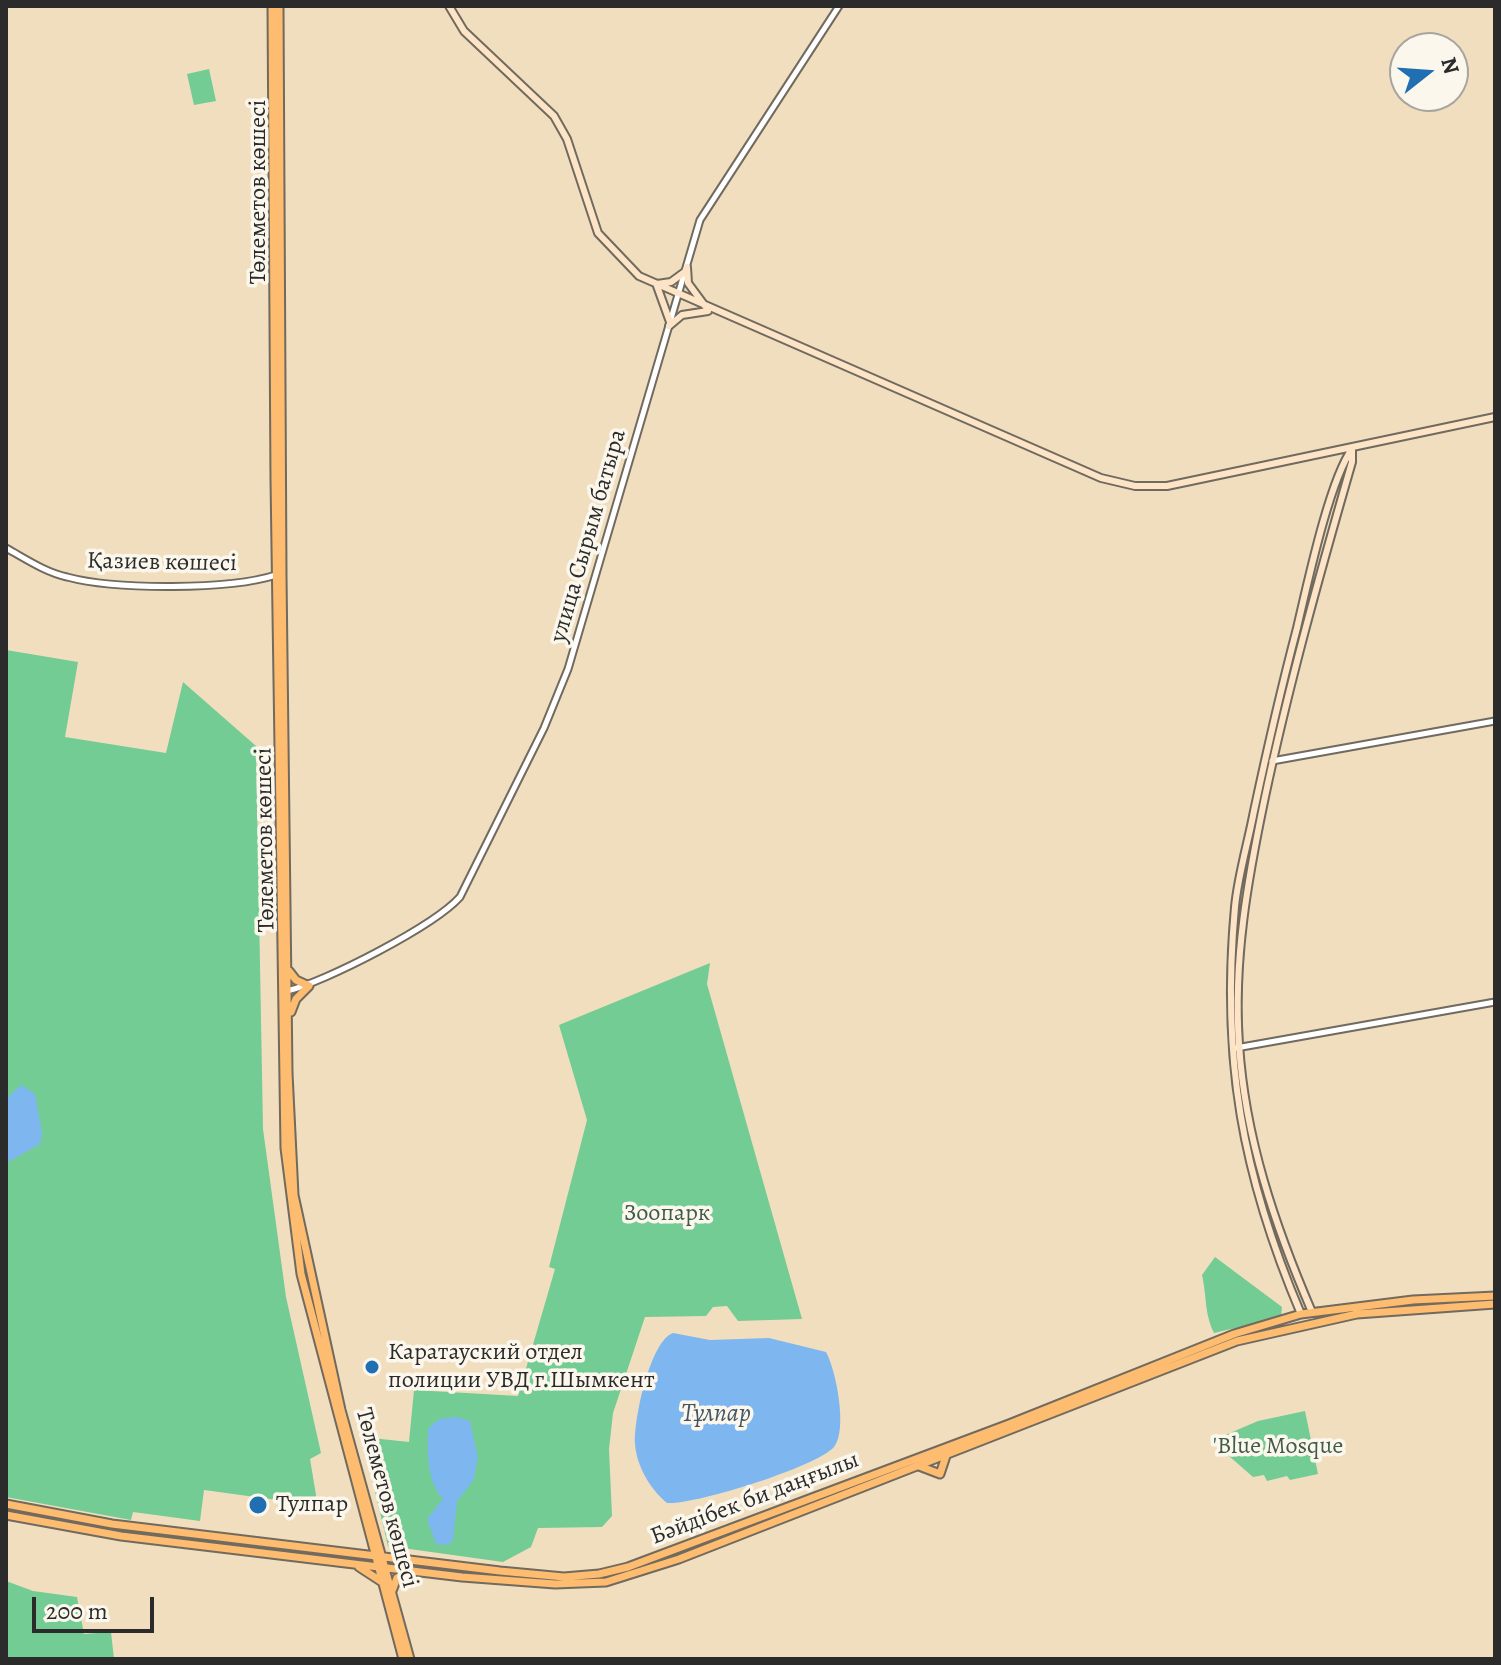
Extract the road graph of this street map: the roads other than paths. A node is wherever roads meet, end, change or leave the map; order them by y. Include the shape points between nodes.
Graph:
1 (272, 6) edge
2 (279, 6) edge
3 (449, 6) edge
4 (839, 6) edge
5 (276, 156) junction
6 (686, 269) junction
7 (655, 285) junction
8 (678, 295) junction
9 (709, 310) junction
10 (669, 324) junction
11 (1495, 417) edge
12 (1352, 449) junction
13 (6, 548) edge
14 (279, 575) junction
15 (280, 657) junction
16 (1495, 721) edge
17 (1269, 761) junction
18 (288, 969) junction
19 (309, 986) junction
20 (285, 992) junction
21 (1495, 1002) edge
22 (289, 1016) junction
23 (1235, 1048) junction
24 (1493, 1300) edge
25 (1312, 1312) junction
26 (1301, 1314) junction
27 (947, 1456) junction
28 (919, 1466) junction
29 (844, 1490) junction
30 (6, 1504) edge
31 (6, 1515) edge
32 (271, 1543) junction
33 (271, 1554) junction
34 (378, 1556) junction
35 (354, 1564) junction
36 (380, 1567) junction
37 (411, 1571) junction
38 (382, 1582) junction
39 (391, 1593) junction
40 (403, 1659) edge
41 (410, 1659) edge

1 - 5 main road, Төлеметов көшесі
2 - 5 main road, Төлеметов көшесі
3 - 7 main road via 464,31 554,116 567,139 598,233 639,276
4 - 6 street, улица Сырым батыра via 700,220
5 - 14 main road, Төлеметов көшесі
6 - 7 main road via 671,282
6 - 8 street, улица Сырым батыра
6 - 9 main road via 691,289
7 - 8 main road
7 - 10 main road
8 - 9 main road
8 - 10 street, улица Сырым батыра
9 - 10 main road via 688,312
9 - 12 main road via 1116,483 1167,486
10 - 19 street, улица Сырым батыра via 568,669 460,897 438,916
11 - 12 main road
12 - 17 main road
13 - 14 street, Қазиев көшесі via 51,573 85,581 228,584
14 - 15 main road, Төлеметов көшесі
15 - 18 main road, Төлеметов көшесі
15 - 20 main road, Төлеметов көшесі
16 - 17 street
17 - 23 main road via 1247,885
18 - 19 main road
18 - 20 main road, Төлеметов көшесі
19 - 20 street, улица Сырым батыра
19 - 22 main road
20 - 22 main road, Төлеметов көшесі
20 - 34 main road, Төлеметов көшесі via 285,1148 294,1237
21 - 23 street
22 - 34 main road, Төлеметов көшесі via 291,1148 300,1227
23 - 25 main road via 1254,1150 1283,1243
23 - 26 main road via 1255,1192
24 - 25 main road, Бәйдібек би даңғылы via 1413,1300
24 - 27 main road, Бәйдібек би даңғылы via 1357,1314 1237,1341
25 - 26 main road, Бәйдібек би даңғылы
26 - 29 main road, Бәйдібек би даңғылы via 1234,1334
27 - 28 main road, Бәйдібек би даңғылы
27 - 28 main road via 940,1474
28 - 29 main road, Бәйдібек би даңғылы
29 - 34 main road, Бәйдібек би даңғылы via 599,1574 564,1577
29 - 37 main road, Бәйдібек би даңғылы via 679,1559 606,1582 555,1584
30 - 32 main road, Бәйдібек би даңғылы via 112,1524
31 - 33 main road, Бәйдібек би даңғылы via 121,1536
32 - 33 main road
32 - 34 main road, Бәйдібек би даңғылы
33 - 35 main road, Бәйдібек би даңғылы
34 - 36 main road, Төлеметов көшесі
35 - 36 main road, Бәйдібек би даңғылы
35 - 38 main road
36 - 37 main road, Бәйдібек би даңғылы
36 - 38 main road, Төлеметов көшесі
36 - 39 main road, Төлеметов көшесі
37 - 39 main road via 397,1578
38 - 40 main road, Төлеметов көшесі
39 - 41 main road, Төлеметов көшесі

